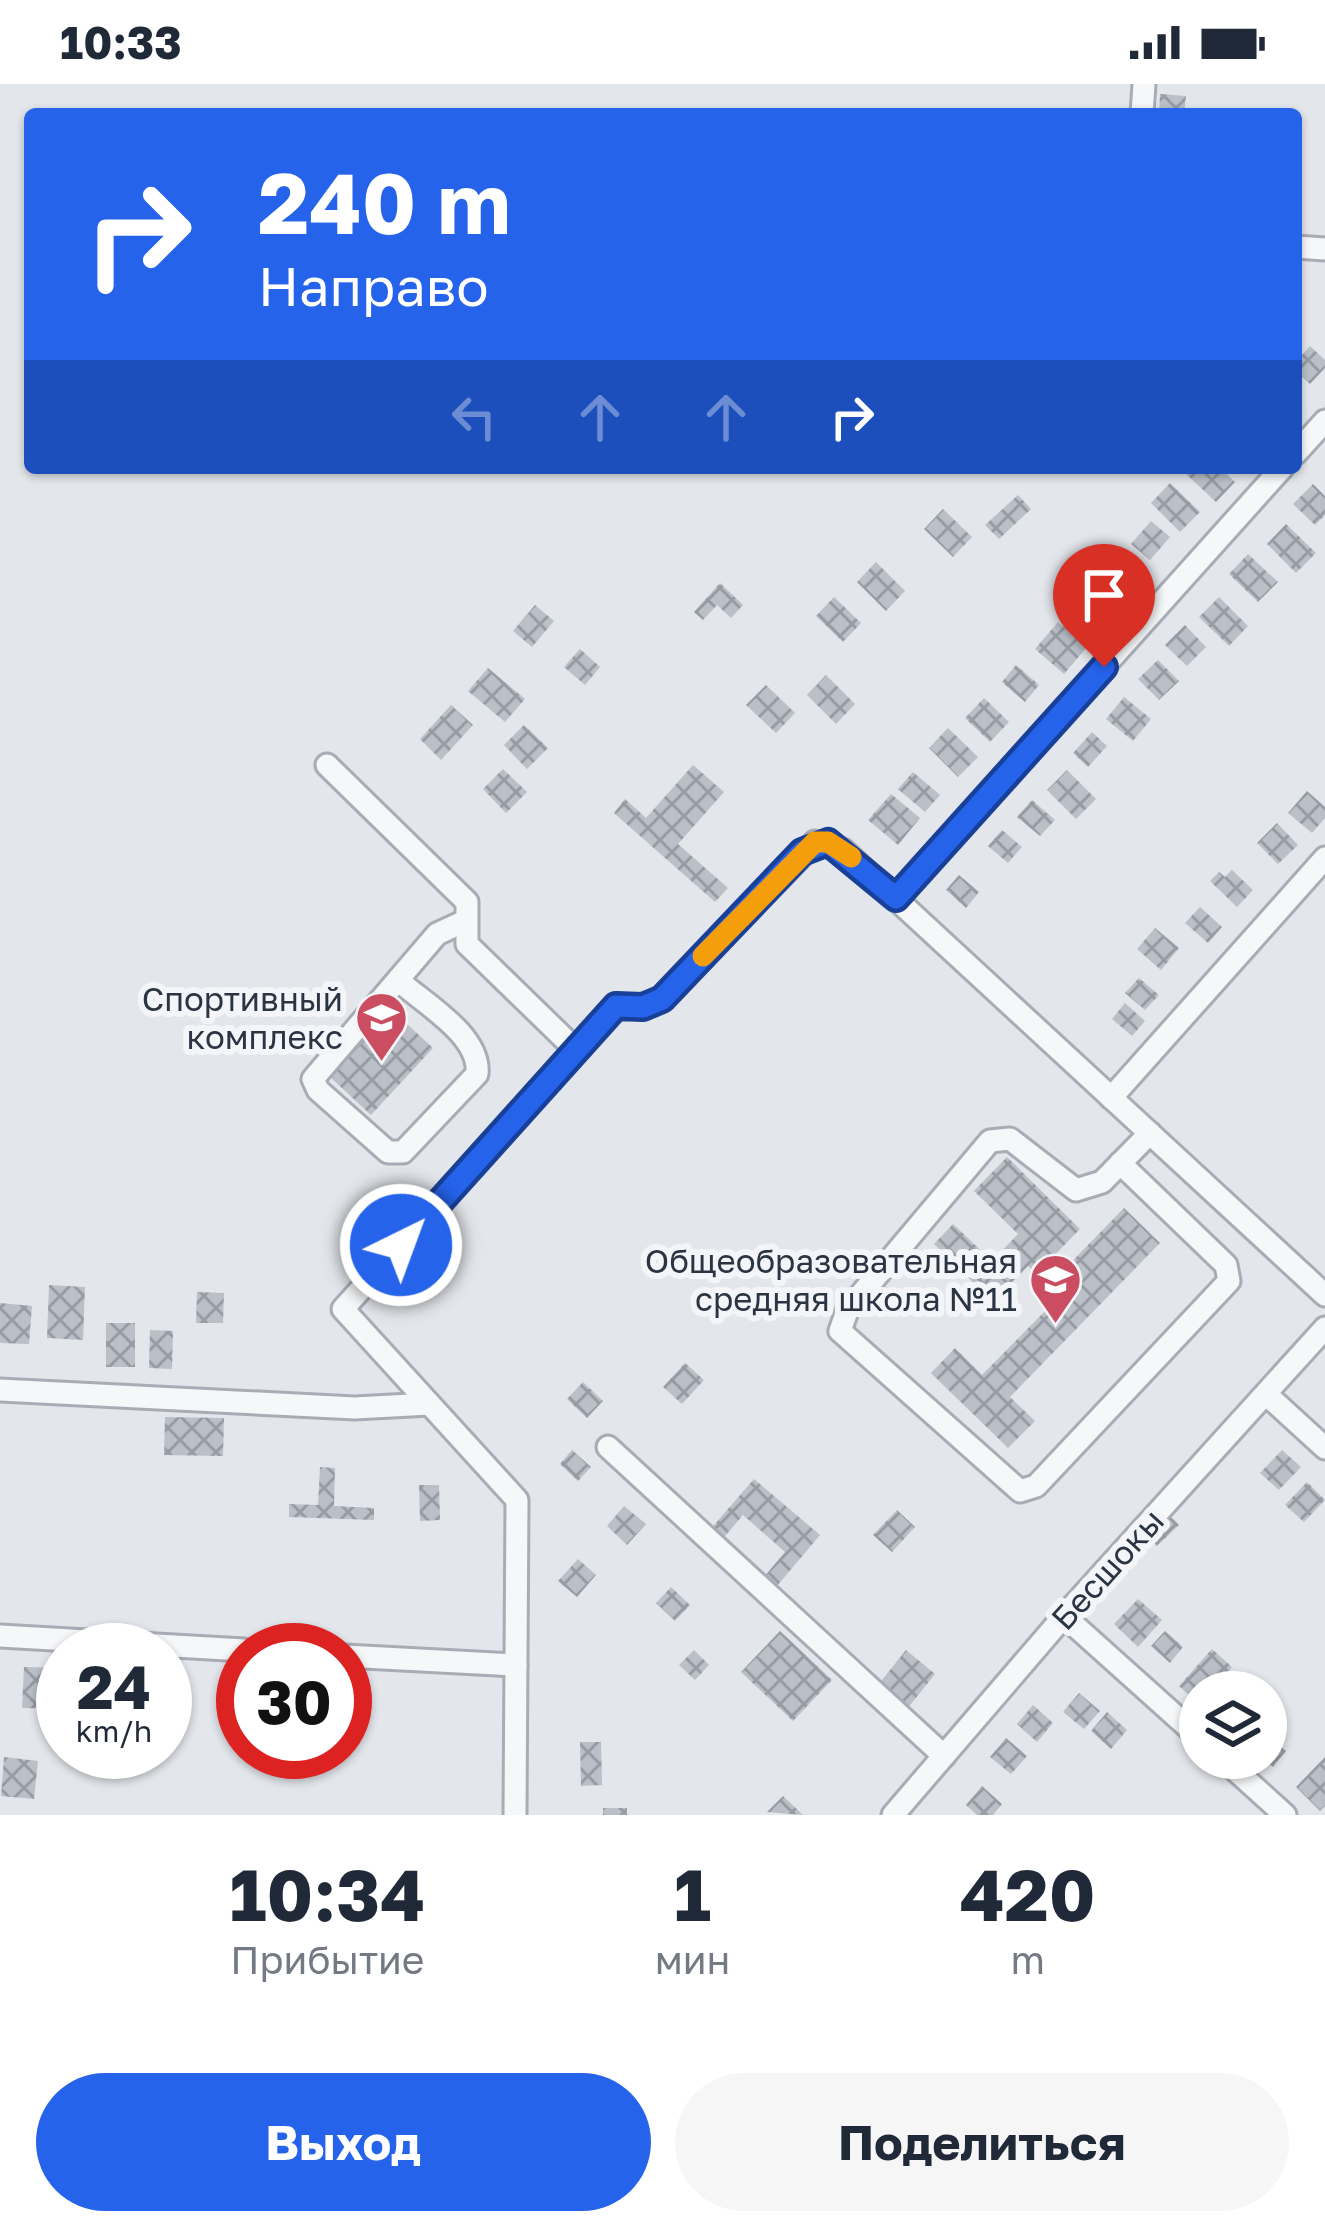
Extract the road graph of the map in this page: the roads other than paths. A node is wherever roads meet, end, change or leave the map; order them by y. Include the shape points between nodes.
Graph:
1 (1325, 421) edge
2 (1302, 446) edge
3 (1277, 474) edge
4 (327, 765) dead end
5 (1325, 858) edge
6 (896, 898) junction
7 (465, 921) junction
8 (399, 981) junction
9 (576, 1050) junction
10 (1111, 1097) junction
11 (1150, 1133) junction
12 (1120, 1163) junction
13 (1325, 1295) edge
14 (1325, 1328) edge
15 (0, 1390) edge
16 (1266, 1394) junction
17 (429, 1404) junction
18 (608, 1447) dead end
19 (1325, 1448) edge
20 (1064, 1616) junction
21 (0, 1636) edge
22 (216, 1648) edge
23 (372, 1657) edge
24 (516, 1665) junction
25 (1179, 1719) edge
26 (944, 1756) junction
27 (1245, 1779) edge
28 (515, 1815) edge
29 (893, 1815) edge
30 (1285, 1815) edge

1 - 2 street
3 - 6 street
4 - 7 street via 467,902
5 - 10 street
6 - 9 street via 844,850 815,842 662,999 616,1006
6 - 10 street
7 - 8 street via 437,934
7 - 9 street via 467,944
8 - 8 street via 470,1043 477,1075 403,1152 388,1152 313,1078
9 - 17 street via 343,1310
10 - 11 street
11 - 12 street
11 - 13 street
12 - 12 street via 1102,1182 1076,1190 1010,1139 990,1141 847,1311 840,1331 1020,1490 1036,1486 1229,1281 1226,1265
14 - 16 street, Бесшокы
15 - 17 street via 355,1408
16 - 19 street
16 - 20 street, Бесшокы
17 - 24 street via 517,1500
18 - 26 street
20 - 25 street
20 - 26 street, Бесшокы
21 - 22 street
23 - 24 street
24 - 28 street
26 - 29 street, Бесшокы
27 - 30 street

